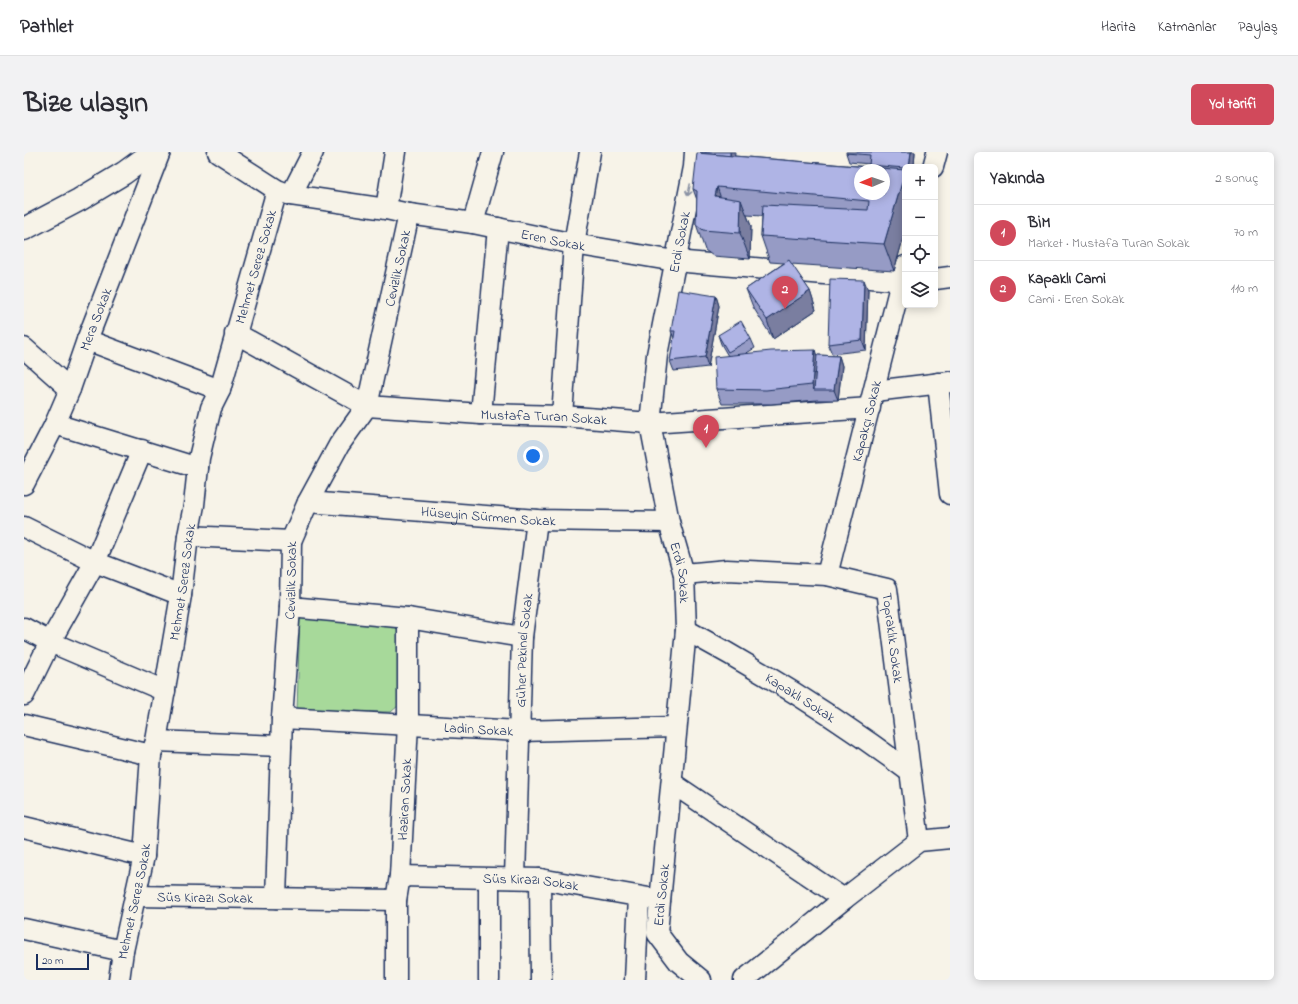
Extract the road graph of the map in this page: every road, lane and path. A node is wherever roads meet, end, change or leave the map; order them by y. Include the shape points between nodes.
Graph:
1 (153, 152) edge
2 (160, 152) edge
3 (218, 152) edge
4 (313, 152) edge
5 (395, 152) edge
6 (493, 152) edge
7 (590, 152) edge
8 (937, 152) edge
9 (699, 162) edge
10 (934, 164) edge
11 (284, 192) junction
12 (386, 209) junction
13 (409, 214) junction
14 (473, 223) junction
15 (498, 228) junction
16 (24, 230) edge
17 (574, 244) junction
18 (675, 261) junction
19 (902, 276) edge
20 (950, 278) edge
21 (938, 279) edge
22 (902, 284) edge
23 (235, 333) junction
24 (87, 340) junction
25 (24, 348) edge
26 (944, 383) edge
27 (70, 389) junction
28 (220, 390) junction
29 (872, 399) junction
30 (367, 406) junction
31 (481, 414) junction
32 (562, 416) junction
33 (650, 423) junction
34 (55, 424) junction
35 (142, 450) junction
36 (198, 468) junction
37 (24, 484) edge
38 (950, 494) edge
39 (308, 502) junction
40 (537, 520) junction
41 (669, 522) junction
42 (24, 527) edge
43 (188, 536) junction
44 (291, 542) junction
45 (95, 562) junction
46 (684, 574) junction
47 (827, 575) junction
48 (181, 595) junction
49 (290, 607) junction
50 (408, 618) junction
51 (24, 628) edge
52 (686, 630) junction
53 (522, 637) junction
54 (50, 642) junction
55 (165, 691) junction
56 (24, 695) edge
57 (282, 718) junction
58 (408, 724) junction
59 (24, 725) edge
60 (676, 727) junction
61 (520, 731) junction
62 (281, 746) junction
63 (153, 748) junction
64 (910, 772) junction
65 (672, 783) junction
66 (24, 827) edge
67 (950, 838) edge
68 (919, 841) junction
69 (144, 856) junction
70 (400, 876) junction
71 (515, 878) junction
72 (489, 879) junction
73 (540, 879) junction
74 (135, 896) junction
75 (639, 897) junction
76 (276, 898) junction
77 (844, 899) junction
78 (396, 900) junction
79 (660, 900) junction
80 (24, 930) edge
81 (123, 951) junction
82 (119, 980) edge
83 (396, 980) edge
84 (489, 980) edge
85 (541, 980) edge
86 (635, 980) edge
87 (702, 980) edge
88 (744, 980) edge

1 - 16 street via 118,177
2 - 24 street, Mera Sokak
3 - 11 street, Eren Sokak
4 - 11 street, Mehmet Serez Sokak
5 - 12 street
6 - 14 street
7 - 17 street
8 - 10 street
9 -> 18 street, Erdi Sokak
11 - 12 street, Eren Sokak
11 - 23 street, Mehmet Serez Sokak
12 - 13 street, Eren Sokak
13 - 14 street, Eren Sokak
13 - 30 street, Cevizlik Sokak
14 - 15 street, Eren Sokak
15 - 17 street, Eren Sokak
15 - 31 street
17 - 18 street, Eren Sokak
17 - 32 street
18 - 19 street, Eren Sokak
18 - 33 street, Erdi Sokak via 657,356
20 - 21 street
22 - 29 street, Kapakçı Sokak
23 - 28 street, Mehmet Serez Sokak
23 - 30 street, Mustafa Turan Sokak
24 - 27 street, Mera Sokak
24 - 28 street
25 - 27 street
26 - 29 street, Mustafa Turan Sokak
26 - 38 street
27 - 34 street, Mera Sokak
28 - 36 street, Mehmet Serez Sokak via 212,408
29 - 33 street, Mustafa Turan Sokak
29 - 47 street, Kapakçı Sokak
30 - 31 street, Mustafa Turan Sokak
30 - 39 street, Cevizlik Sokak via 339,445
31 - 32 street, Mustafa Turan Sokak
32 - 33 street, Mustafa Turan Sokak
33 - 41 street, Erdi Sokak
34 - 35 street
34 - 37 street, Mera Sokak
35 - 36 street
35 - 45 street
36 - 43 street, Mehmet Serez Sokak
39 - 40 street, Hüseyin Sürmen Sokak
39 - 44 street, Cevizlik Sokak
40 - 41 street, Hüseyin Sürmen Sokak
40 - 53 street, Güher Pekinel Sokak
41 - 46 street, Erdi Sokak
42 - 45 street
43 - 44 street
43 - 48 street, Mehmet Serez Sokak
44 - 49 street, Cevizlik Sokak
45 - 48 street
45 - 54 street
46 - 47 street, Topraklık Sokak via 727,570
46 - 52 street, Erdi Sokak
47 - 64 street, Topraklık Sokak via 887,589
48 - 55 street, Mehmet Serez Sokak
49 - 50 street
49 - 57 street, Cevizlik Sokak
50 - 53 street
50 - 58 street, Haziran Sokak
51 - 54 street
52 - 60 street, Erdi Sokak
52 - 64 street, Kapaklı Sokak via 750,665 868,740
53 - 61 street, Güher Pekinel Sokak
54 - 55 street
54 - 56 street
55 - 63 street, Mehmet Serez Sokak
57 - 58 street, Ladin Sokak
57 - 62 street, Cevizlik Sokak
58 - 61 street, Ladin Sokak
58 - 70 street, Haziran Sokak
59 - 63 street
60 - 61 street, Ladin Sokak
60 - 65 street, Erdi Sokak
61 - 71 street, Güher Pekinel Sokak
62 - 63 street
62 - 76 street, Cevizlik Sokak
63 - 69 street, Mehmet Serez Sokak
64 - 68 street, Topraklık Sokak
65 - 77 street
65 - 79 street, Erdi Sokak
66 - 69 street
67 - 68 street
68 - 77 street
69 - 74 street, Mehmet Serez Sokak
70 - 72 street, Süs Kirazı Sokak
70 - 78 street, Haziran Sokak
71 - 72 street, Süs Kirazı Sokak
71 - 73 street, Süs Kirazı Sokak
72 - 84 street
73 - 75 street, Süs Kirazı Sokak
73 - 85 street
74 - 76 street, Süs Kirazı Sokak
74 - 81 street, Mehmet Serez Sokak
75 - 79 street, Süs Kirazı Sokak
75 - 86 street
76 - 78 street, Süs Kirazı Sokak
77 - 88 street
78 - 83 street, Haziran Sokak
79 - 87 street, Erdi Sokak via 657,933 679,962
80 - 81 street
81 - 82 street, Mehmet Serez Sokak

